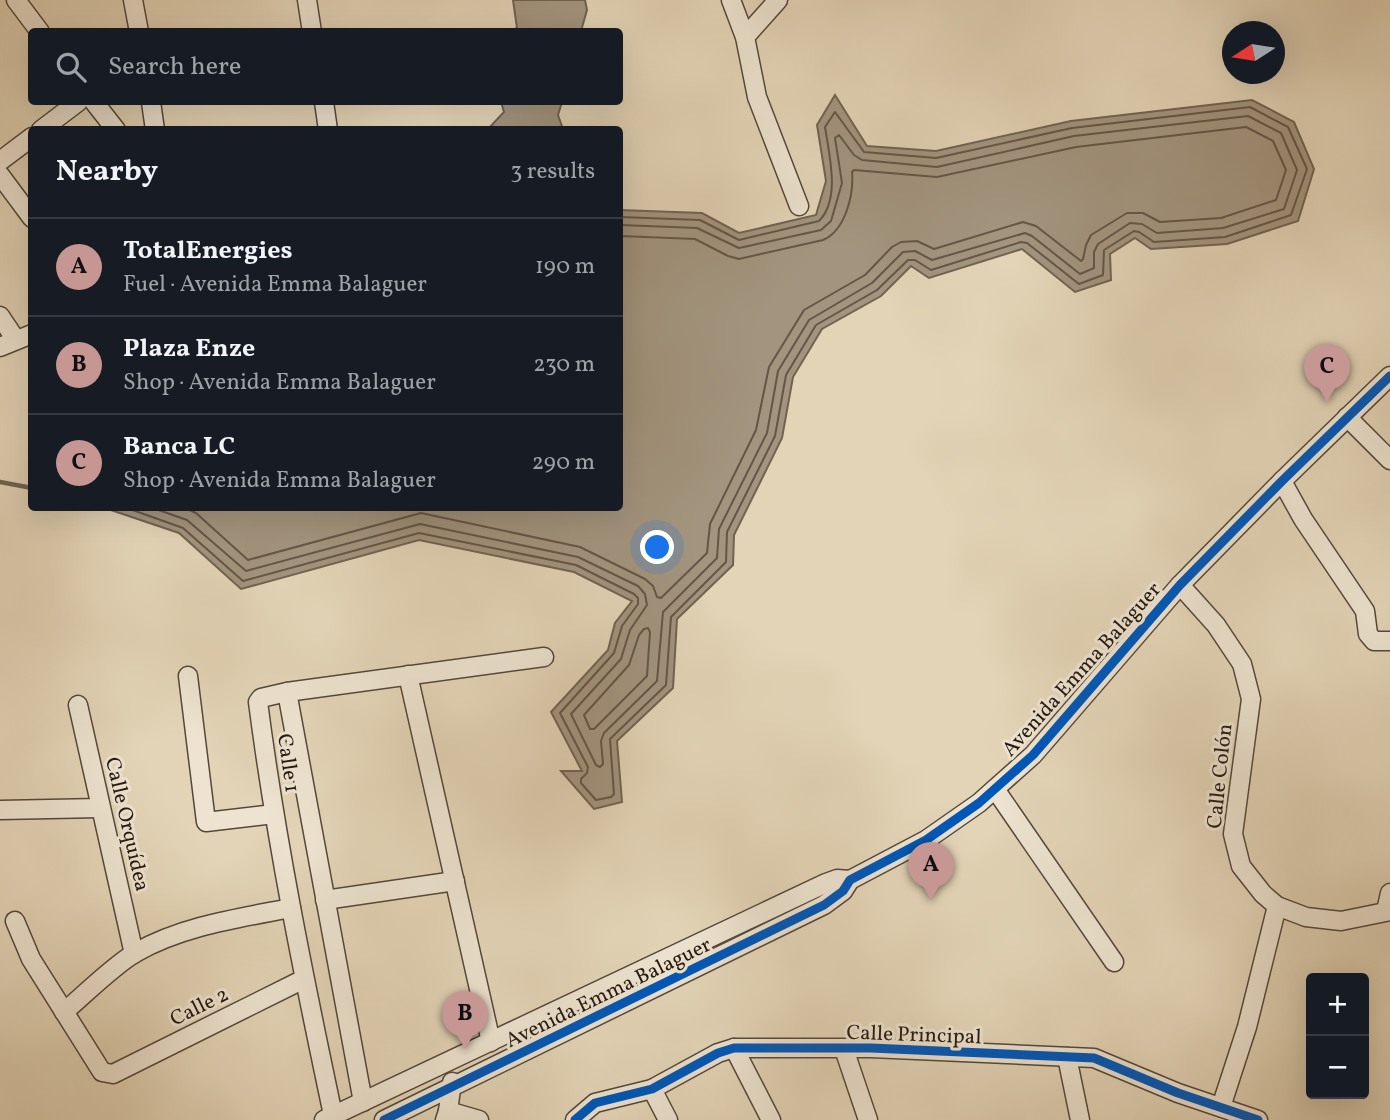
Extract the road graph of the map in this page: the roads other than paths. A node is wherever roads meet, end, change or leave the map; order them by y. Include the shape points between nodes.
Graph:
1 (16, 0) edge
2 (133, 0) edge
3 (307, 0) edge
4 (731, 0) edge
5 (778, 0) edge
6 (37, 28) edge
7 (138, 28) edge
8 (311, 28) edge
9 (745, 37) junction
10 (74, 105) edge
11 (96, 105) edge
12 (151, 105) edge
13 (324, 105) edge
14 (46, 126) edge
15 (113, 126) edge
16 (154, 126) edge
17 (327, 126) edge
18 (28, 140) edge
19 (0, 160) edge
20 (0, 175) edge
21 (799, 206) dead end
22 (28, 213) edge
23 (0, 316) edge
24 (16, 340) edge
25 (1390, 376) edge
26 (1347, 417) junction
27 (1390, 460) edge
28 (1282, 481) junction
29 (1180, 585) junction
30 (1390, 641) edge
31 (544, 657) dead end
32 (188, 676) dead end
33 (408, 676) junction
34 (287, 692) junction
35 (78, 705) dead end
36 (995, 789) junction
37 (100, 808) junction
38 (0, 810) edge
39 (274, 814) junction
40 (850, 880) junction
41 (455, 881) junction
42 (1390, 893) edge
43 (325, 900) junction
44 (1276, 906) junction
45 (291, 908) junction
46 (1388, 911) edge
47 (15, 921) dead end
48 (134, 954) junction
49 (1114, 962) dead end
50 (304, 978) junction
51 (64, 1012) junction
52 (491, 1042) junction
53 (734, 1048) junction
54 (844, 1049) junction
55 (1067, 1057) junction
56 (451, 1061) junction
57 (452, 1088) junction
58 (652, 1089) junction
59 (363, 1102) junction
60 (1221, 1107) junction
61 (447, 1116) edge
62 (329, 1118) edge
63 (384, 1120) edge
64 (479, 1120) edge
65 (575, 1120) edge
66 (668, 1120) edge
67 (771, 1120) edge
68 (868, 1120) edge
69 (1080, 1120) edge
70 (1258, 1120) edge

1 - 6 street
2 - 7 street
3 - 8 street
4 - 9 street
5 - 9 street
9 - 21 street via 757,97
10 - 14 street
11 - 15 street
12 - 16 street
13 - 17 street
18 - 19 street
20 - 22 street
23 - 24 street
25 - 26 street, Avenida Emma Balaguer
26 - 27 street
26 - 28 street, Avenida Emma Balaguer
28 - 29 street, Avenida Emma Balaguer
28 - 30 street via 1365,611 1368,634 1374,641
29 - 36 street, Avenida Emma Balaguer via 1032,755
29 - 44 street, Calle Colón via 1216,625 1242,664 1251,699 1233,834 1241,866
31 - 33 street, Calle 1
32 - 39 street via 206,822
33 - 34 street, Calle 1
33 - 41 street
34 - 39 street, Calle 1 via 258,702
34 - 43 street
35 - 37 street, Calle Orquídea
36 - 40 street, Avenida Emma Balaguer via 926,840
36 - 49 street
37 - 38 street
37 - 48 street, Calle Orquídea
39 - 45 street, Calle 1
40 - 52 street, Avenida Emma Balaguer via 826,883
40 - 57 street, Avenida Emma Balaguer via 824,905
41 - 43 street
41 - 52 street
42 - 46 street
43 - 59 street
44 - 46 street, Calle Colón via 1306,917 1341,921
44 - 60 street via 1247,1027
45 - 48 street via 209,925
45 - 50 street, Calle 1
47 - 51 street
48 - 51 street
50 - 51 street, Calle 2 via 113,1074 102,1072
50 - 62 street, Calle 1
52 - 56 street, Avenida Emma Balaguer
53 - 54 street, Calle Principal
53 - 58 street, Calle Principal
53 - 67 street
54 - 55 street, Calle Principal
54 - 68 street
55 - 60 street, Calle Principal via 1094,1058
55 - 69 street
56 - 57 street
56 - 59 street, Avenida Emma Balaguer
57 - 61 street
57 - 63 street, Avenida Emma Balaguer
58 - 65 street, Calle Principal via 595,1103
58 - 66 street
59 - 62 street, Avenida Emma Balaguer
60 - 70 street, Calle Principal
61 - 64 street

